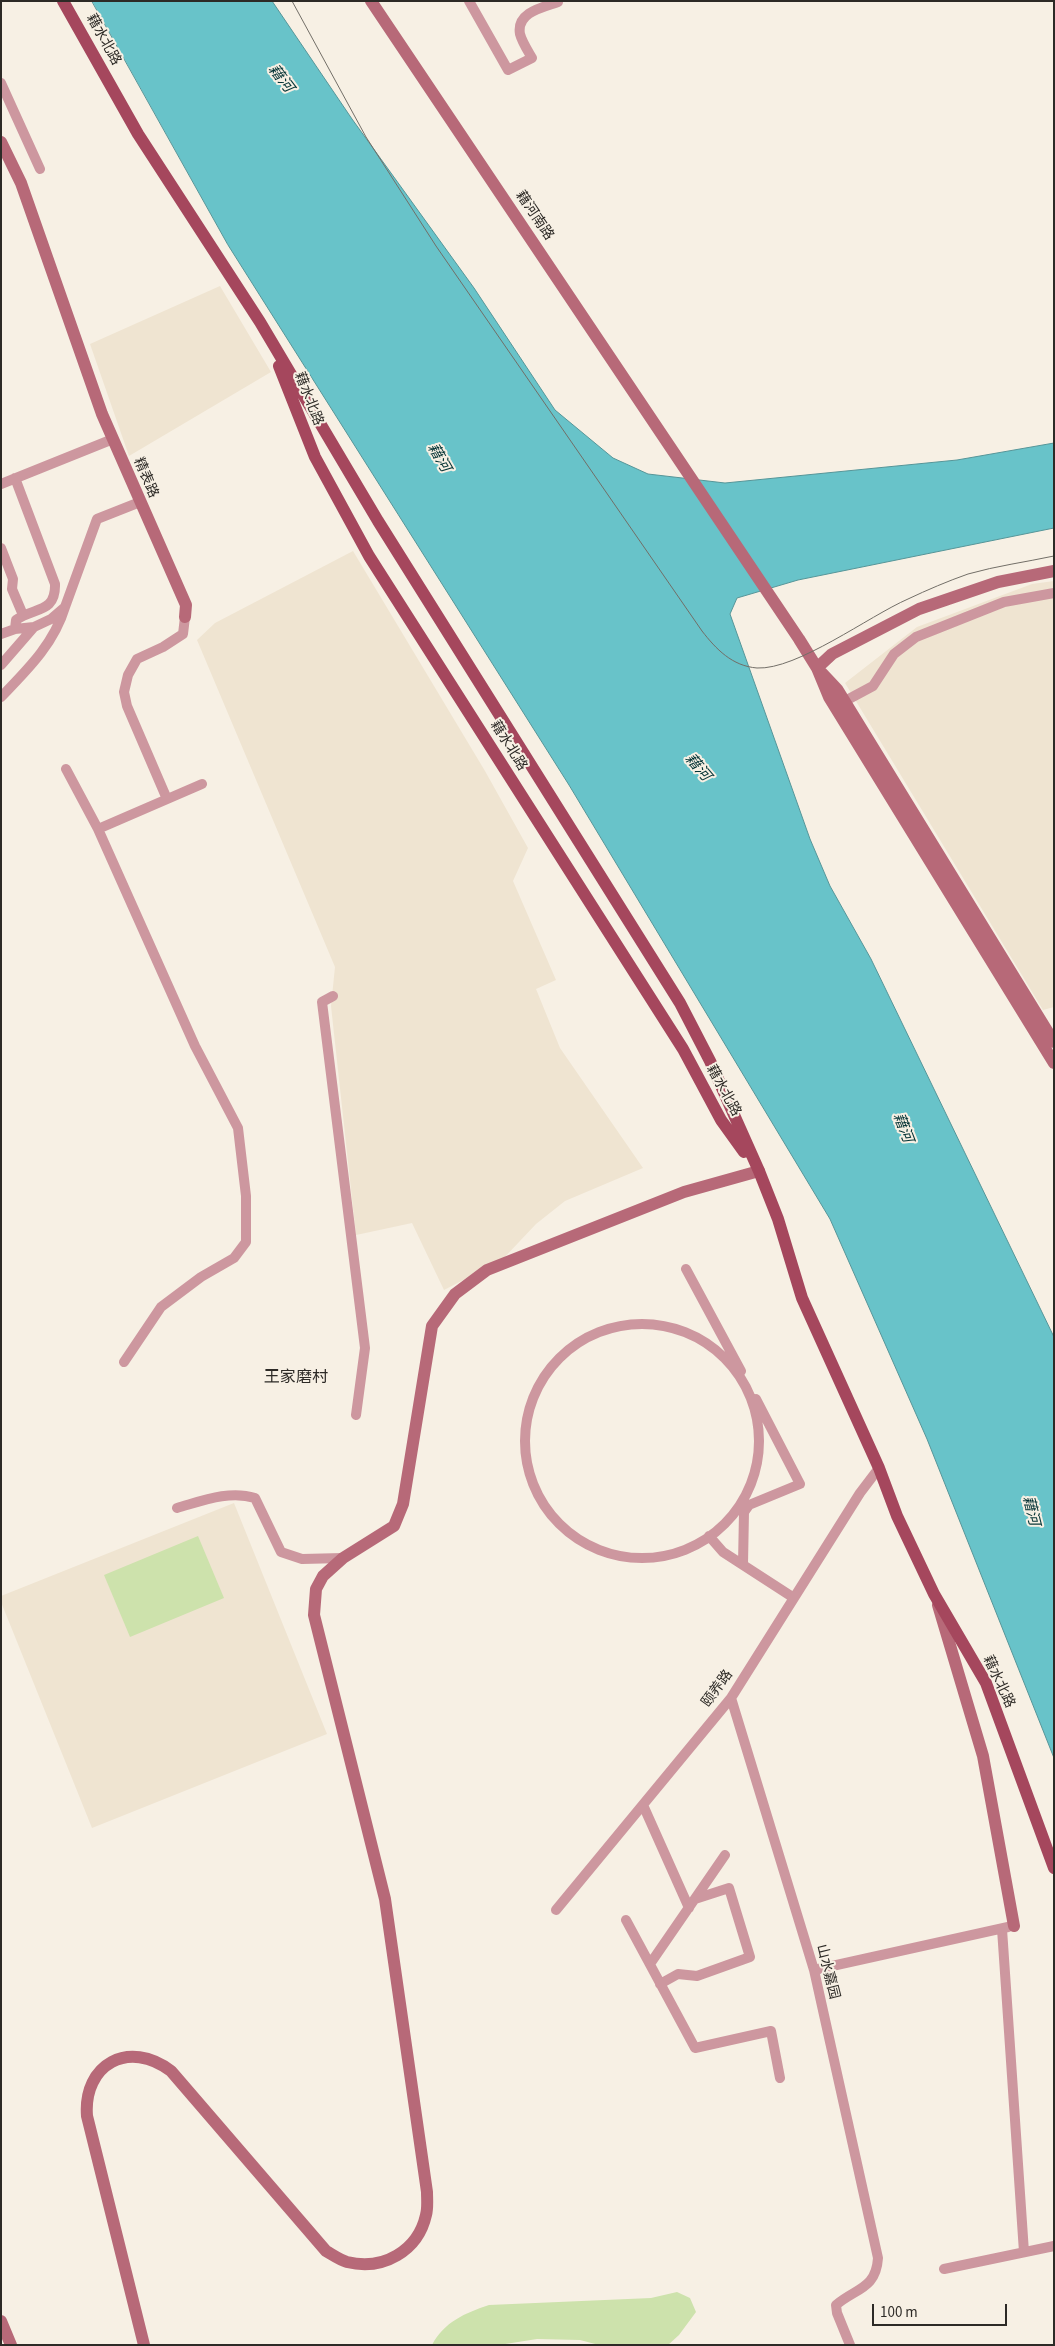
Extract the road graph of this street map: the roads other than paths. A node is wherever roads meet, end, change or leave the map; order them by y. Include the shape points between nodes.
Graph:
1 (64, 1) edge
2 (371, 1) edge
3 (469, 1) edge
4 (558, 2) edge
5 (1, 83) edge
6 (1, 142) edge
7 (40, 169) dead end
8 (260, 322) junction
9 (113, 439) junction
10 (15, 478) junction
11 (1, 484) edge
12 (140, 502) junction
13 (1, 548) edge
14 (1054, 571) edge
15 (1054, 593) edge
16 (65, 607) junction
17 (23, 615) junction
18 (185, 617) joint
19 (34, 627) junction
20 (15, 628) junction
21 (1, 634) edge
22 (1, 665) edge
23 (817, 668) junction
24 (1, 697) edge
25 (845, 701) junction
26 (66, 769) dead end
27 (202, 784) dead end
28 (167, 800) junction
29 (98, 829) junction
30 (333, 996) dead end
31 (1054, 1042) edge
32 (1054, 1063) edge
33 (759, 1171) junction
34 (686, 1269) dead end
35 (124, 1362) dead end
36 (356, 1415) dead end
37 (879, 1468) junction
38 (177, 1508) dead end
39 (897, 1516) junction
40 (709, 1536) junction
41 (343, 1558) junction
42 (742, 1564) junction
43 (934, 1594) junction
44 (794, 1598) junction
45 (731, 1698) junction
46 (643, 1805) junction
47 (1054, 1851) edge
48 (725, 1855) dead end
49 (1054, 1868) edge
50 (695, 1899) junction
51 (689, 1908) junction
52 (556, 1910) dead end
53 (626, 1920) dead end
54 (1008, 1927) junction
55 (650, 1964) junction
56 (814, 1970) junction
57 (660, 1984) junction
58 (780, 2078) dead end
59 (1054, 2246) edge
60 (1024, 2252) junction
61 (944, 2270) dead end
62 (1, 2321) edge
63 (11, 2345) edge
64 (144, 2345) edge
65 (850, 2345) edge

1 - 8 main road, 藉水北路 via 138,134
2 - 23 main road, 藉河南路
3 - 4 street via 508,70 532,58 520,34 523,20 532,10
5 - 7 street
6 - 9 main road, 精表路 via 21,183
8 - 33 main road, 藉水北路 via 382,526 680,1003
8 - 33 main road, 藉水北路 via 315,457 369,556 683,1049 721,1120
9 - 10 street
9 - 12 main road, 精表路
10 - 11 street
10 - 17 street via 56,591 50,604
12 - 16 street via 98,519
12 - 18 main road, 精表路 via 186,605
13 - 17 street via 13,579 12,590
14 - 23 main road via 998,582 919,609 832,654
15 - 25 street via 1004,602 916,637 894,654 873,686
16 - 19 street
16 - 24 street via 56,634
17 - 20 street via 16,620
18 - 28 street, 精表路 via 183,634 163,648 137,659 128,675 124,692
19 - 20 street
19 - 22 street
20 - 21 street
23 - 25 main road
23 - 32 main road via 829,697
25 - 31 main road
26 - 29 street
27 - 28 street
28 - 29 street
29 - 35 street via 195,1046 238,1128 246,1196 246,1242 234,1258 201,1277 161,1307
30 - 36 street via 322,1002 364,1348
33 - 37 main road, 藉水北路 via 778,1219 802,1298
33 - 41 main road via 684,1192 487,1270 456,1294 432,1326 404,1504 394,1526
34 - 42 street via 800,1484 748,1505 744,1512
37 - 39 main road, 藉水北路
37 - 44 street, 颐养路
38 - 41 street via 242,1494 255,1498 281,1552 302,1559
39 - 43 main road, 藉水北路
39 - 47 main road, 藉水北路 via 994,1681
40 - 40 street via 740,1504 751,1482 757,1457 758,1432 753,1407 736,1373 720,1354 704,1343 664,1326 626,1325 601,1331 579,1342 551,1367 528,1412 525,1437 527,1463 534,1487 547,1509 579,1539 620,1556 645,1558 670,1554 694,1546
40 - 42 street via 723,1552
41 - 64 main road via 323,1576 316,1590 314,1615 385,1899 427,2192 427,2213 415,2239 406,2250 388,2261 366,2265 345,2262 326,2251 171,2071 158,2061 143,2056 127,2056 112,2062 90,2085 86,2100 87,2116
42 - 44 street
43 - 49 main road, 藉水北路 via 986,1683
43 - 54 main road via 983,1756
44 - 45 street, 颐养路
45 - 46 street, 颐养路
45 - 56 street, 山水嘉园
46 - 51 street
46 - 52 street, 颐养路
48 - 50 street
50 - 51 street
50 - 57 street via 729,1888 750,1957 697,1976 678,1974
51 - 55 street
53 - 55 street
54 - 56 street
54 - 60 street
55 - 57 street
56 - 65 street, 山水嘉园 via 878,2258 878,2268 868,2285 850,2293 836,2305
57 - 58 street via 695,2048 771,2031
59 - 60 street
60 - 61 street
62 - 63 main road

